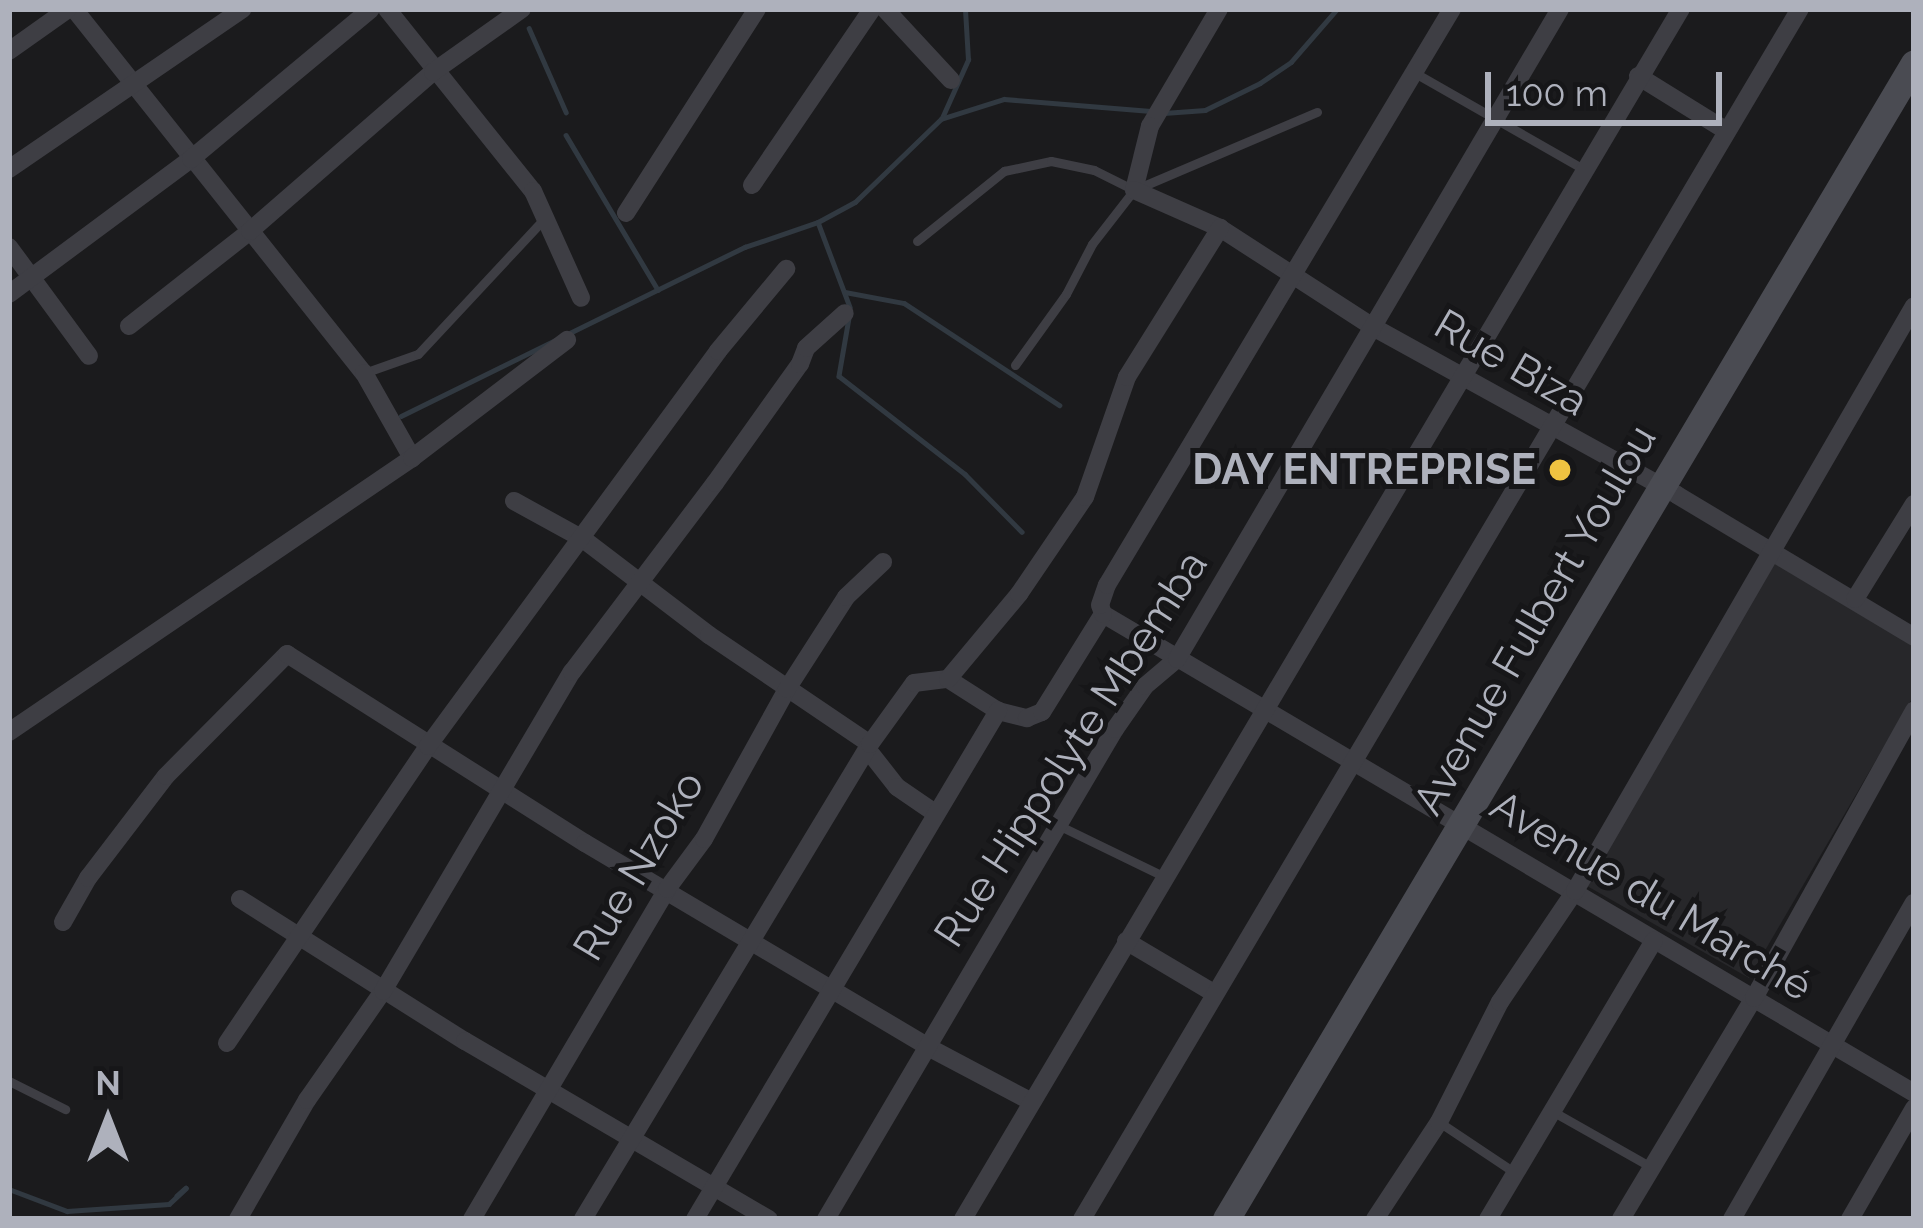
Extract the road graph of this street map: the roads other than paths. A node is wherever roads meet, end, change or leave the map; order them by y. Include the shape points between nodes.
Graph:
1 (243, 9) edge
2 (370, 9) edge
3 (387, 9) edge
4 (521, 9) edge
5 (757, 9) edge
6 (872, 9) edge
7 (885, 9) edge
8 (1219, 9) edge
9 (1452, 9) edge
10 (1560, 9) edge
11 (1681, 9) edge
12 (1800, 9) edge
13 (77, 11) edge
14 (9, 51) edge
15 (1914, 63) edge
16 (433, 72) junction
17 (1415, 73) junction
18 (1638, 76) junction
19 (951, 80) dead end
20 (136, 87) junction
21 (1317, 112) dead end
22 (1494, 120) junction
23 (1725, 130) junction
24 (191, 159) junction
25 (10, 167) edge
26 (1582, 169) junction
27 (752, 185) dead end
28 (1134, 190) junction
29 (626, 214) dead end
30 (547, 216) junction
31 (1220, 228) junction
32 (250, 231) junction
33 (917, 242) dead end
34 (9, 248) edge
35 (786, 269) dead end
36 (1298, 274) junction
37 (31, 278) junction
38 (9, 294) edge
39 (581, 298) dead end
40 (1914, 306) edge
41 (845, 313) dead end
42 (129, 326) dead end
43 (1373, 327) junction
44 (567, 340) dead end
45 (88, 356) dead end
46 (1015, 365) dead end
47 (364, 373) junction
48 (1460, 375) junction
49 (1550, 429) junction
50 (412, 458) junction
51 (1662, 487) junction
52 (514, 502) dead end
53 (1914, 504) edge
54 (584, 539) junction
55 (1771, 550) junction
56 (883, 562) dead end
57 (635, 581) junction
58 (1855, 599) junction
59 (1103, 614) junction
60 (1914, 637) edge
61 (1177, 659) junction
62 (948, 680) junction
63 (787, 689) junction
64 (1264, 707) junction
65 (998, 711) junction
66 (1914, 711) edge
67 (9, 733) edge
68 (428, 746) junction
69 (869, 747) junction
70 (1355, 764) junction
71 (499, 790) junction
72 (935, 812) junction
73 (1058, 825) junction
74 (1463, 826) junction
75 (1165, 877) junction
76 (667, 889) junction
77 (1575, 891) junction
78 (240, 899) dead end
79 (1914, 903) edge
80 (63, 922) dead end
81 (299, 938) junction
82 (1126, 941) junction
83 (1654, 941) junction
84 (752, 943) junction
85 (831, 987) junction
86 (383, 992) junction
87 (1212, 992) junction
88 (1754, 998) junction
89 (227, 1042) dead end
90 (1830, 1045) junction
91 (928, 1047) junction
92 (9, 1081) edge
93 (549, 1087) junction
94 (1914, 1093) edge
95 (1030, 1101) junction
96 (1914, 1108) edge
97 (65, 1109) dead end
98 (1552, 1111) junction
99 (1439, 1122) junction
100 (635, 1139) junction
101 (1651, 1167) junction
102 (1515, 1173) junction
103 (712, 1188) junction
104 (246, 1216) edge
105 (1733, 1218) edge
106 (472, 1219) edge
107 (583, 1219) edge
108 (695, 1219) edge
109 (769, 1219) edge
110 (826, 1219) edge
111 (963, 1219) edge
112 (1082, 1219) edge
113 (1226, 1219) edge
114 (1375, 1219) edge
115 (1488, 1219) edge
116 (1621, 1219) edge
117 (1850, 1219) edge

1 - 20 street
2 - 24 street
3 - 16 street
4 - 16 street
5 - 29 street
6 - 27 street
7 - 19 street
8 - 28 street via 1150,126
9 - 17 street
10 - 22 street, Rue Hippolyte Mbemba
11 - 18 street
12 - 23 street
13 - 14 street
13 - 20 street
15 - 51 main road, Avenue Fulbert Youlou
16 - 30 street
16 - 32 street
17 - 22 lane
17 - 36 street
18 - 23 street
18 - 26 street
20 - 24 street
20 - 25 street
21 - 28 lane
22 - 26 lane
22 - 43 street, Rue Hippolyte Mbemba
23 - 49 street
24 - 32 street
24 - 37 street
26 - 48 street
28 - 31 street, Rue Biza
28 - 33 lane via 1051,161 1004,171
28 - 46 lane
30 - 39 street
30 - 47 lane via 418,354
31 - 36 street, Rue Biza
31 - 62 street via 1127,377 1084,497 1019,595
32 - 42 street
32 - 47 street
34 - 37 street
35 - 54 street
36 - 43 street, Rue Biza
36 - 59 street via 1107,584
37 - 38 street
37 - 45 street
40 - 55 street
41 - 57 street via 806,348 728,466
43 - 48 street, Rue Biza
43 - 61 street, Rue Hippolyte Mbemba
44 - 50 street
47 - 50 street
48 - 49 street, Rue Biza
48 - 64 street
49 - 51 street, Rue Biza
49 - 70 street
50 - 67 street
51 - 55 street, Rue Biza
51 - 74 main road, Avenue Fulbert Youlou
52 - 54 street
53 - 58 street
54 - 57 street
54 - 68 street
55 - 58 street, Rue Biza
55 - 77 street
56 - 63 street, Rue Nzoko via 847,597
57 - 63 street
57 - 71 street
58 - 60 street, Rue Biza
59 - 61 street, Avenue du Marché
59 - 65 street via 1042,712 1027,718
61 - 64 street, Avenue du Marché
61 - 73 street, Rue Hippolyte Mbemba via 1145,686
62 - 65 street
62 - 69 street via 914,682
63 - 69 street
63 - 76 street, Rue Nzoko via 704,839
64 - 70 street, Avenue du Marché
64 - 75 street
65 - 72 street
66 - 88 street
68 - 71 street
68 - 80 street via 295,656 281,657 166,776
68 - 81 street
69 - 72 street via 897,787
69 - 84 street
70 - 74 street, Avenue du Marché
70 - 87 street
71 - 76 street
71 - 86 street
72 - 85 street
73 - 75 lane
73 - 91 street, Rue Hippolyte Mbemba
74 - 77 street, Avenue du Marché
74 - 113 main road, Avenue Fulbert Youlou
75 - 82 street
76 - 84 street
76 - 93 street, Rue Nzoko
77 - 83 street, Avenue du Marché
77 - 99 street via 1500,1002
78 - 81 street
79 - 90 street
81 - 86 street
81 - 89 street
82 - 87 street
82 - 95 street
83 - 88 street, Avenue du Marché
83 - 98 street
84 - 85 street
84 - 100 street
85 - 91 street
85 - 103 street
86 - 93 street
86 - 104 street via 307,1100
87 - 112 street
88 - 90 street, Avenue du Marché
88 - 101 street
90 - 94 street, Avenue du Marché
90 - 105 street
91 - 95 street
91 - 110 street, Rue Hippolyte Mbemba
92 - 97 lane
93 - 100 street
93 - 106 street, Rue Nzoko
95 - 111 street
96 - 117 street
98 - 101 lane
98 - 102 street
99 - 102 lane
99 - 114 street
100 - 103 street
100 - 107 street
101 - 116 street
102 - 115 street
103 - 108 street
103 - 109 street

